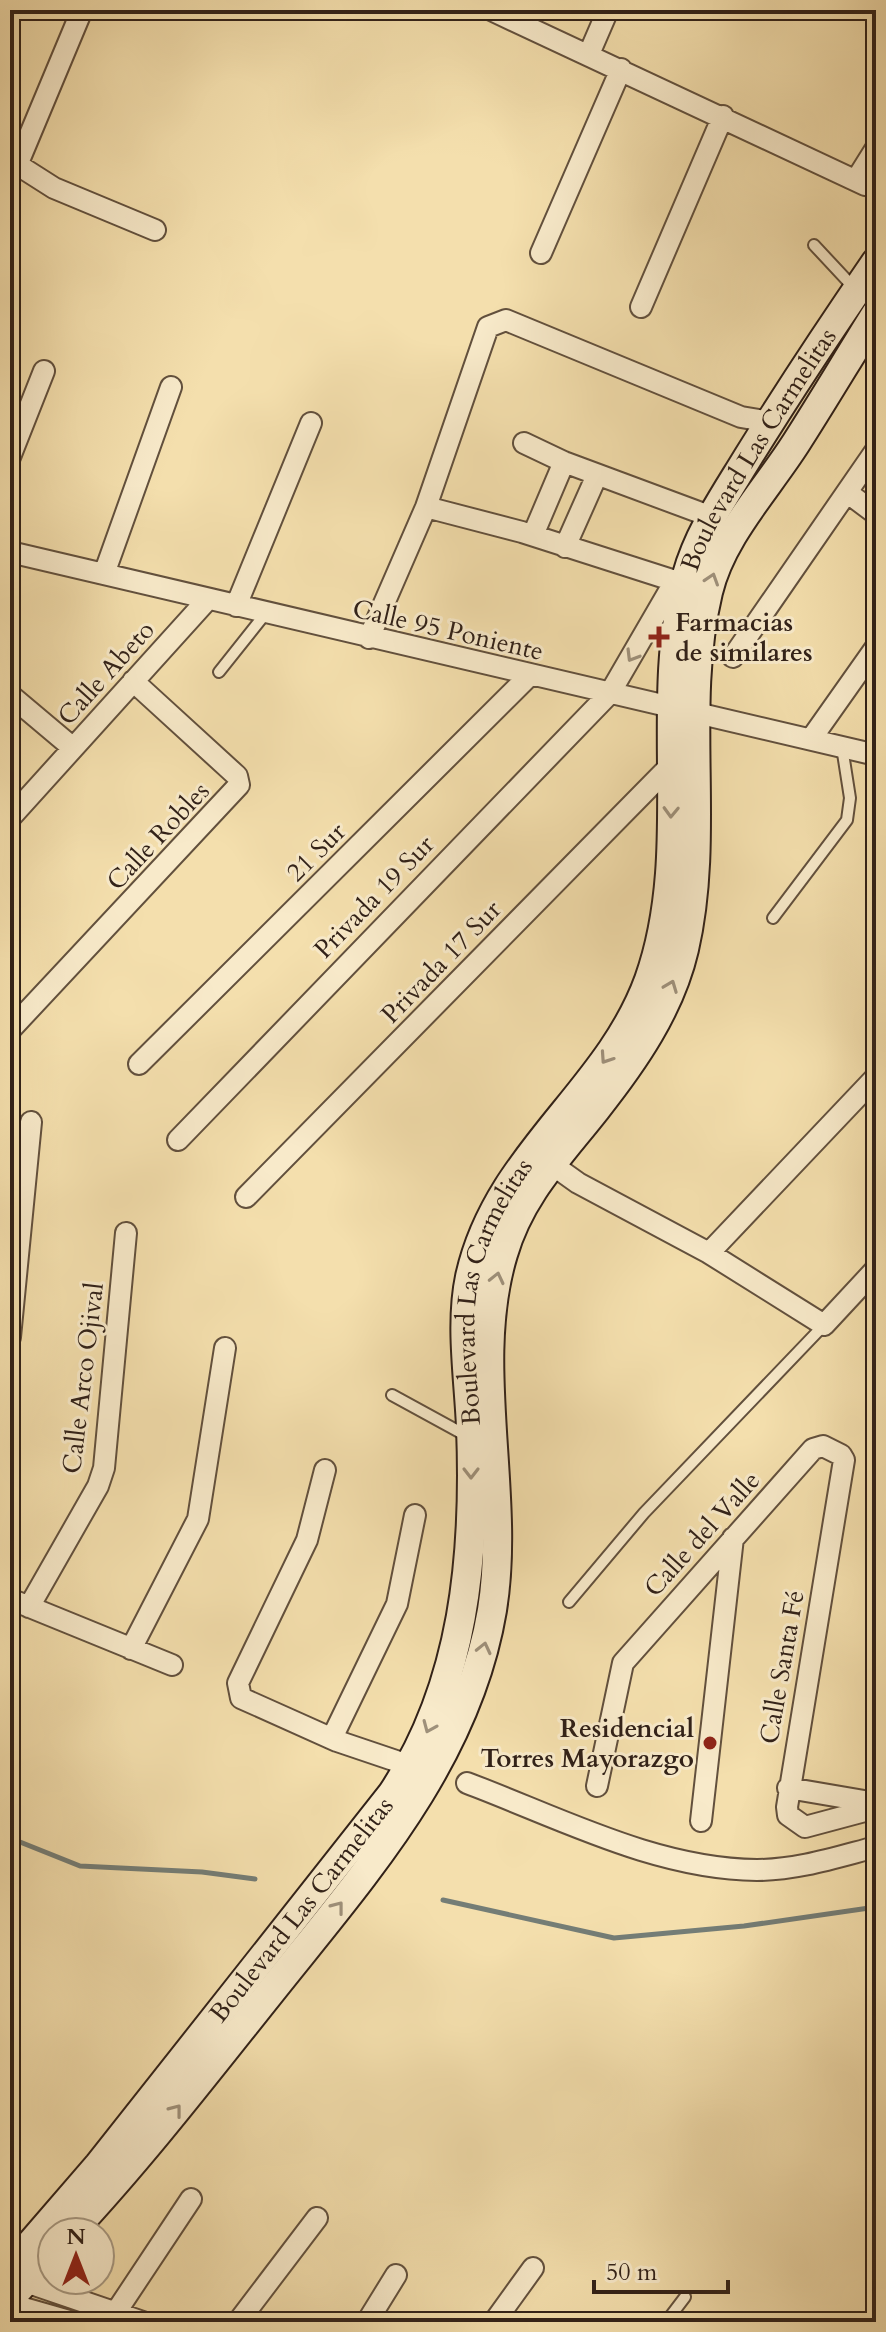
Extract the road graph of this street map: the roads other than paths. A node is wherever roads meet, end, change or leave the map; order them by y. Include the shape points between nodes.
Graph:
1 (82, 10) edge
2 (491, 10) edge
3 (608, 10) edge
4 (589, 54) junction
5 (621, 69) junction
6 (723, 116) junction
7 (876, 148) edge
8 (14, 161) edge
9 (868, 188) edge
10 (155, 230) dead end
11 (814, 245) dead end
12 (541, 253) dead end
13 (876, 262) edge
14 (857, 290) junction
15 (641, 307) dead end
16 (876, 314) edge
17 (44, 371) dead end
18 (171, 387) dead end
19 (777, 412) junction
20 (811, 419) junction
21 (311, 423) dead end
22 (524, 443) dead end
23 (876, 450) edge
24 (10, 457) edge
25 (564, 462) junction
26 (597, 475) junction
27 (848, 493) junction
28 (426, 507) junction
29 (876, 514) edge
30 (712, 517) junction
31 (533, 535) junction
32 (565, 547) junction
33 (10, 552) edge
34 (104, 574) junction
35 (681, 579) junction
36 (208, 599) junction
37 (236, 606) junction
38 (266, 613) junction
39 (369, 638) junction
40 (876, 647) edge
41 (733, 657) dead end
42 (219, 672) dead end
43 (529, 676) junction
44 (133, 681) junction
45 (610, 693) junction
46 (10, 695) edge
47 (684, 709) junction
48 (811, 739) junction
49 (842, 747) junction
50 (73, 748) junction
51 (876, 755) edge
52 (672, 764) junction
53 (10, 818) edge
54 (773, 918) dead end
55 (10, 1030) edge
56 (139, 1064) dead end
57 (876, 1077) edge
58 (31, 1122) dead end
59 (178, 1140) dead end
60 (550, 1163) junction
61 (246, 1197) dead end
62 (511, 1201) junction
63 (126, 1233) dead end
64 (709, 1253) junction
65 (876, 1269) edge
66 (824, 1325) junction
67 (10, 1337) edge
68 (225, 1348) dead end
69 (392, 1395) dead end
70 (471, 1438) junction
71 (823, 1446) joint
72 (325, 1470) dead end
73 (415, 1515) dead end
74 (733, 1538) junction
75 (569, 1602) dead end
76 (20, 1603) edge
77 (131, 1649) junction
78 (172, 1665) dead end
79 (332, 1738) junction
80 (411, 1766) junction
81 (467, 1783) dead end
82 (597, 1786) dead end
83 (788, 1788) junction
84 (876, 1806) edge
85 (701, 1821) dead end
86 (876, 1847) edge
87 (191, 2199) dead end
88 (86, 2216) edge
89 (317, 2218) dead end
90 (36, 2266) edge
91 (533, 2268) dead end
92 (396, 2275) dead end
93 (13, 2286) edge
94 (685, 2297) dead end
95 (116, 2312) junction
96 (73, 2322) edge
97 (143, 2322) edge
98 (238, 2322) edge
99 (367, 2322) edge
100 (494, 2322) edge
101 (666, 2322) edge

1 - 8 street
2 - 4 street
3 - 4 street
4 - 5 street
5 - 6 street
5 - 12 street
6 - 9 street
6 - 15 street
7 - 9 street
8 - 10 street via 54,188
11 - 14 lane
13 - 14 main road, Boulevard Las Carmelitas
14 - 19 main road, Boulevard Las Carmelitas
16 - 20 main road, Boulevard Las Carmelitas
17 - 24 street
18 - 34 street
19 - 20 main road
19 - 28 street via 741,417 506,320 488,327
19 - 30 main road, Boulevard Las Carmelitas
47 -> 20 main road, Boulevard Las Carmelitas via 717,564
21 - 37 street
22 - 25 street
23 - 27 street
25 - 26 street
25 - 31 street
26 - 30 street
26 - 32 street
27 - 29 street
27 - 41 street
28 - 31 street
28 - 39 street
30 - 35 main road, Boulevard Las Carmelitas
31 - 32 street
32 - 35 street
33 - 34 street, Calle 95 Poniente
34 - 36 street, Calle 95 Poniente
35 -> 45 street, Privada 19 Sur
35 - 47 main road, Boulevard Las Carmelitas
36 - 37 street, Calle 95 Poniente
36 - 44 street, Calle Abeto
37 - 38 street, Calle 95 Poniente
38 - 39 street, Calle 95 Poniente
38 - 42 lane
39 - 43 street, Calle 95 Poniente
40 - 48 street
43 - 45 street, Calle 95 Poniente
43 - 56 street, 21 Sur
44 - 50 street, Calle Abeto
44 - 55 street, Calle Robles via 237,776 239,785
45 - 47 street, Calle 95 Poniente
45 - 59 street, Privada 19 Sur
46 - 50 street
47 - 48 street, Calle 95 Poniente
47 - 52 main road, Boulevard Las Carmelitas
60 -> 47 main road, Boulevard Las Carmelitas via 629,1066 656,1023 677,972 690,912
48 - 49 street, Calle 95 Poniente
49 - 51 street, Calle 95 Poniente
49 - 54 lane via 850,798 847,820
50 - 53 street, Calle Abeto
52 - 61 street, Privada 17 Sur
52 -> 62 main road, Boulevard Las Carmelitas via 667,897 649,980 601,1065 513,1174
57 - 64 street
58 - 67 street
60 - 62 main road, Boulevard Las Carmelitas
60 - 64 street
62 - 70 main road, Boulevard Las Carmelitas via 484,1230 468,1290
88 -> 62 main road, Boulevard Las Carmelitas via 128,2171 387,1845 451,1738 480,1662 497,1577 490,1325
63 - 76 street, Calle Arco Ojival via 104,1468 98,1486
64 - 66 street
65 - 66 street
66 - 75 lane via 644,1513
68 - 77 street via 198,1519
69 - 70 lane
70 -> 80 main road, Boulevard Las Carmelitas via 466,1600 438,1705
71 - 74 street, Calle del Valle via 813,1449
71 - 83 street, Calle Santa Fé via 844,1460
72 - 79 street via 307,1540 238,1683 241,1698
73 - 79 street via 397,1604
74 - 82 street, Calle del Valle via 623,1663
74 - 85 street
76 - 77 street
77 - 78 street
79 - 80 street
80 - 93 main road, Boulevard Las Carmelitas via 99,2165
81 - 86 street via 674,1860 712,1868 807,1865
83 - 84 street
83 - 84 street, Calle Santa Fé via 788,1815 805,1827
87 - 95 street
89 - 98 street
90 - 93 main road
91 - 100 street
92 - 99 street
93 - 95 street
93 - 96 street
94 - 101 lane
95 - 97 street

